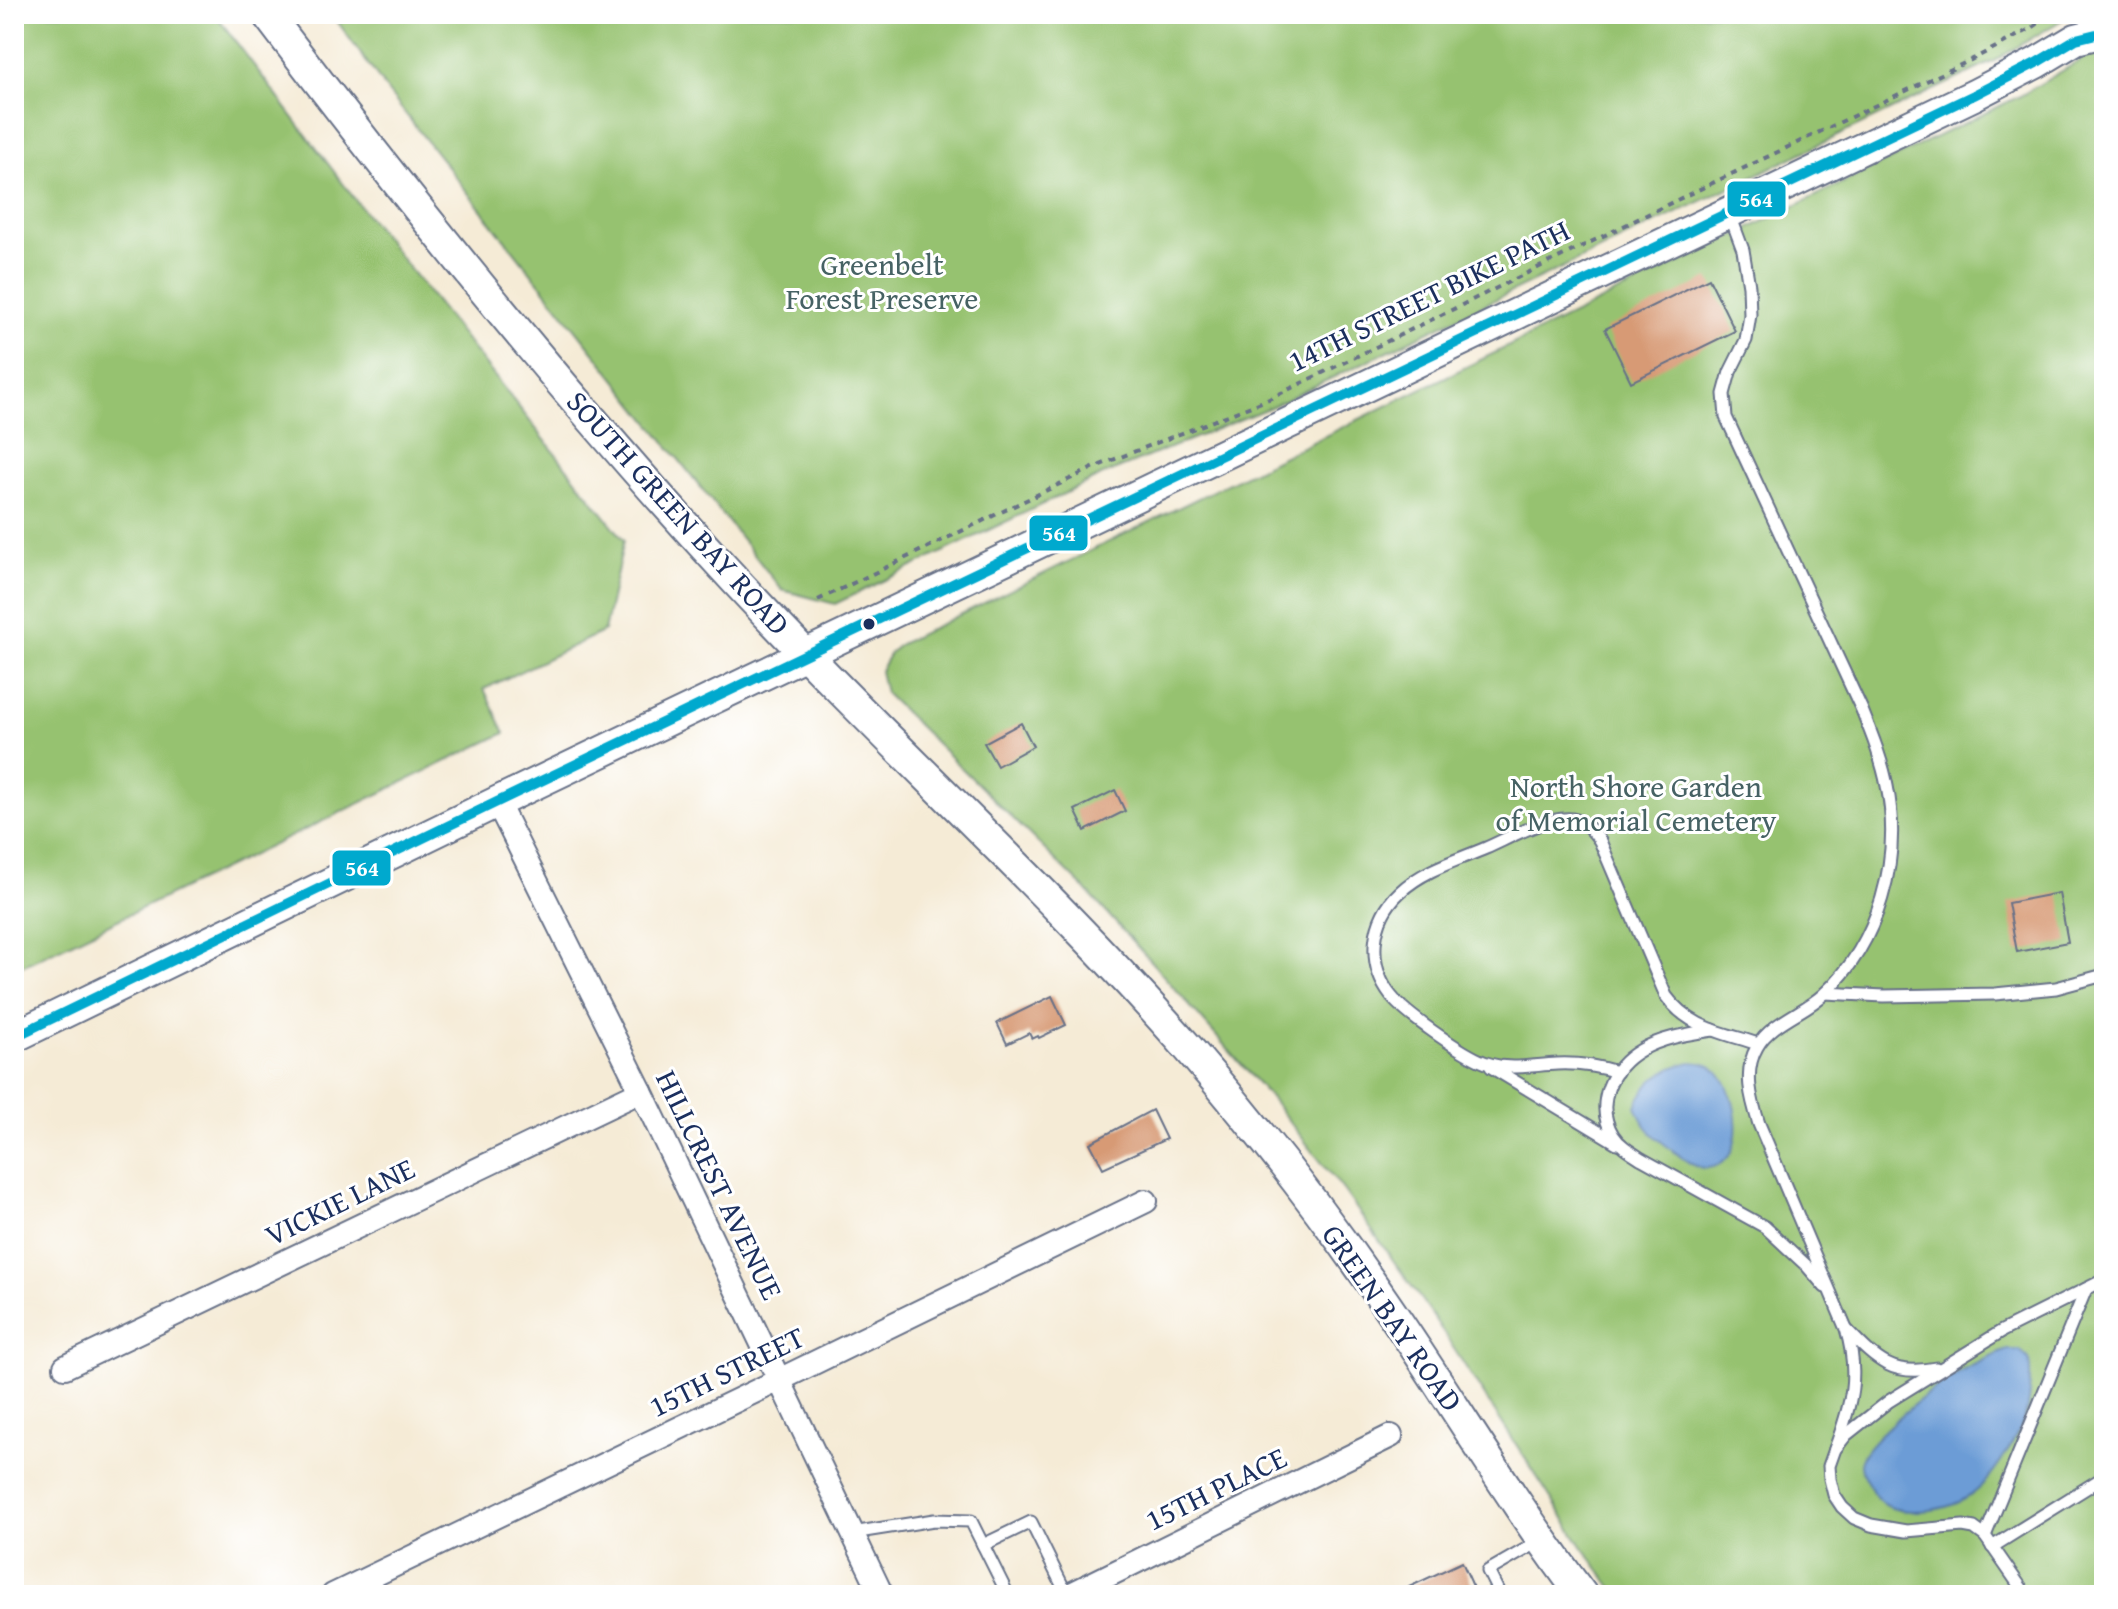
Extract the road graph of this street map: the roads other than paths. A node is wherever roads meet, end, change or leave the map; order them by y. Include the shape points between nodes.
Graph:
1 (267, 14) edge
2 (2095, 14) edge
3 (2090, 36) edge
4 (1728, 212) junction
5 (806, 655) junction
6 (497, 802) junction
7 (2104, 975) edge
8 (1825, 993) junction
9 (1713, 1030) junction
10 (14, 1037) edge
11 (1758, 1044) junction
12 (1190, 1051) joint
13 (1479, 1060) junction
14 (1617, 1072) junction
15 (641, 1091) junction
16 (1624, 1147) junction
17 (1146, 1201) dead end
18 (2104, 1280) edge
19 (2086, 1289) junction
20 (1832, 1295) junction
21 (1846, 1329) junction
22 (65, 1367) dead end
23 (1944, 1367) junction
24 (779, 1380) junction
25 (1391, 1436) dead end
26 (1835, 1449) junction
27 (2104, 1477) edge
28 (852, 1533) junction
29 (1985, 1536) junction
30 (1541, 1540) junction
31 (983, 1545) junction
32 (1992, 1547) junction
33 (333, 1595) edge
34 (882, 1595) edge
35 (1008, 1595) edge
36 (1068, 1595) edge
37 (1500, 1595) edge
38 (1582, 1595) edge
39 (2026, 1595) edge

1 - 5 street, SOUTH GREEN BAY ROAD via 418,211 579,405
2 - 3 street
3 - 4 street
4 - 5 street
4 - 8 lane via 1743,250 1750,315 1746,340 1724,394 1726,417 1862,710 1888,788 1891,863 1881,898 1858,952
5 - 6 street
5 - 12 street, SOUTH GREEN BAY ROAD
6 - 10 street
6 - 15 street, HILLCREST AVENUE
7 - 8 lane via 2056,988 1995,994
8 - 11 lane
9 - 11 lane
9 - 13 lane via 1689,1020 1666,996 1592,829 1582,822 1557,820 1421,877 1402,890 1381,917 1376,959 1393,999
9 - 14 lane via 1641,1050
11 - 20 lane via 1749,1073 1750,1096
12 - 30 street, GREEN BAY ROAD via 1282,1162 1382,1299
13 - 14 lane via 1498,1067 1593,1065
13 - 16 lane
14 - 16 lane via 1605,1107 1613,1135
15 - 22 street, VICKIE LANE
15 - 24 street, HILLCREST AVENUE
16 - 20 lane via 1765,1227
17 - 24 street, 15TH STREET
18 - 19 lane
19 - 23 lane
19 - 29 lane
20 - 21 lane
21 - 23 lane via 1869,1352 1903,1371
21 - 26 lane via 1852,1346 1853,1392
23 - 26 lane via 1889,1401
24 - 28 street, HILLCREST AVENUE
24 - 33 street, 15TH STREET
25 - 36 street, 15TH PLACE
26 - 29 lane via 1829,1466 1834,1495 1854,1518 1906,1531 1963,1526
27 - 32 lane
28 - 31 lane via 934,1520 971,1521
28 - 34 street, HILLCREST AVENUE
29 - 32 lane
30 - 37 lane via 1488,1571
30 - 38 street, GREEN BAY ROAD
31 - 35 lane
31 - 36 lane via 1031,1522
32 - 39 lane

